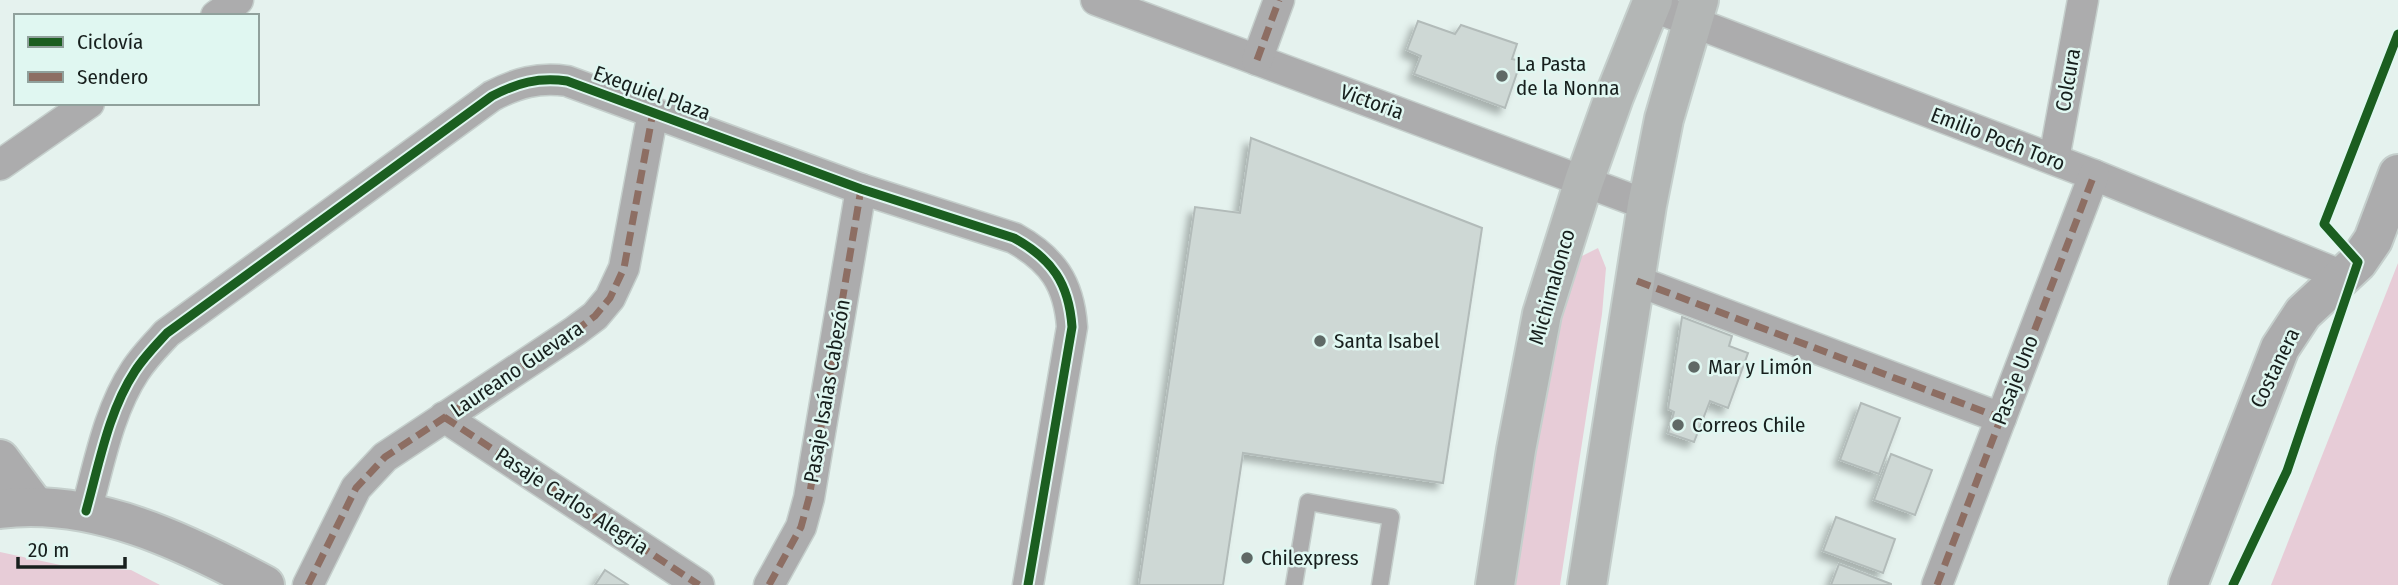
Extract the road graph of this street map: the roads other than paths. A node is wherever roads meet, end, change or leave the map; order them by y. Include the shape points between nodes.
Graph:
1 (238, 0) edge
2 (1096, 0) edge
3 (1279, 0) edge
4 (2083, 0) edge
5 (1652, 3) edge
6 (1695, 11) edge
7 (219, 14) edge
8 (1257, 60) junction
9 (86, 105) edge
10 (653, 112) junction
11 (2053, 159) junction
12 (0, 165) edge
13 (2398, 174) edge
14 (2094, 175) junction
15 (1584, 181) junction
16 (861, 189) junction
17 (1647, 205) junction
18 (2343, 276) junction
19 (1637, 281) junction
20 (444, 417) junction
21 (2001, 418) junction
22 (0, 459) edge
23 (18, 508) edge
24 (86, 511) junction
25 (265, 585) edge
26 (309, 585) edge
27 (699, 585) edge
28 (769, 585) edge
29 (1028, 585) edge
30 (1294, 585) edge
31 (1380, 585) edge
32 (1495, 585) edge
33 (1587, 585) edge
34 (1937, 585) edge
35 (2188, 585) edge

1 - 7 street
2 - 8 street, Victoria
3 - 8 street
4 - 11 street, Colcura
5 - 6 street, Emilio Poch Toro
5 - 15 main road, Michimalonco
6 - 11 street, Emilio Poch Toro
6 - 17 main road via 1664,119
8 - 15 street, Victoria
9 - 12 street
10 - 16 street, Exequiel Plaza
10 - 20 street, Laureano Guevara via 624,268 610,298 575,331
10 - 24 street, Exequiel Plaza via 558,79 531,80 492,96 167,333 135,370 123,392
11 - 14 street, Emilio Poch Toro
13 - 18 street, Costanera via 2373,240
14 - 18 street, Emilio Poch Toro
14 - 21 street, Pasaje Uno
15 - 17 street, Victoria
15 - 32 main road, Michimalonco via 1537,336
16 - 28 street, Pasaje Isaías Cabezón via 809,498 801,527
16 - 29 street, Exequiel Plaza via 1014,238 1048,261 1067,294 1072,327
17 - 19 main road
18 - 35 street, Costanera via 2303,313 2280,348
19 - 21 street
19 - 33 main road
20 - 26 street, Laureano Guevara via 385,457 356,488
20 - 27 street, Pasaje Carlos Alegria
21 - 34 street, Pasaje Uno
22 - 23 street
23 - 24 street
24 - 25 street via 173,541
30 - 31 lane via 1308,502 1391,517

